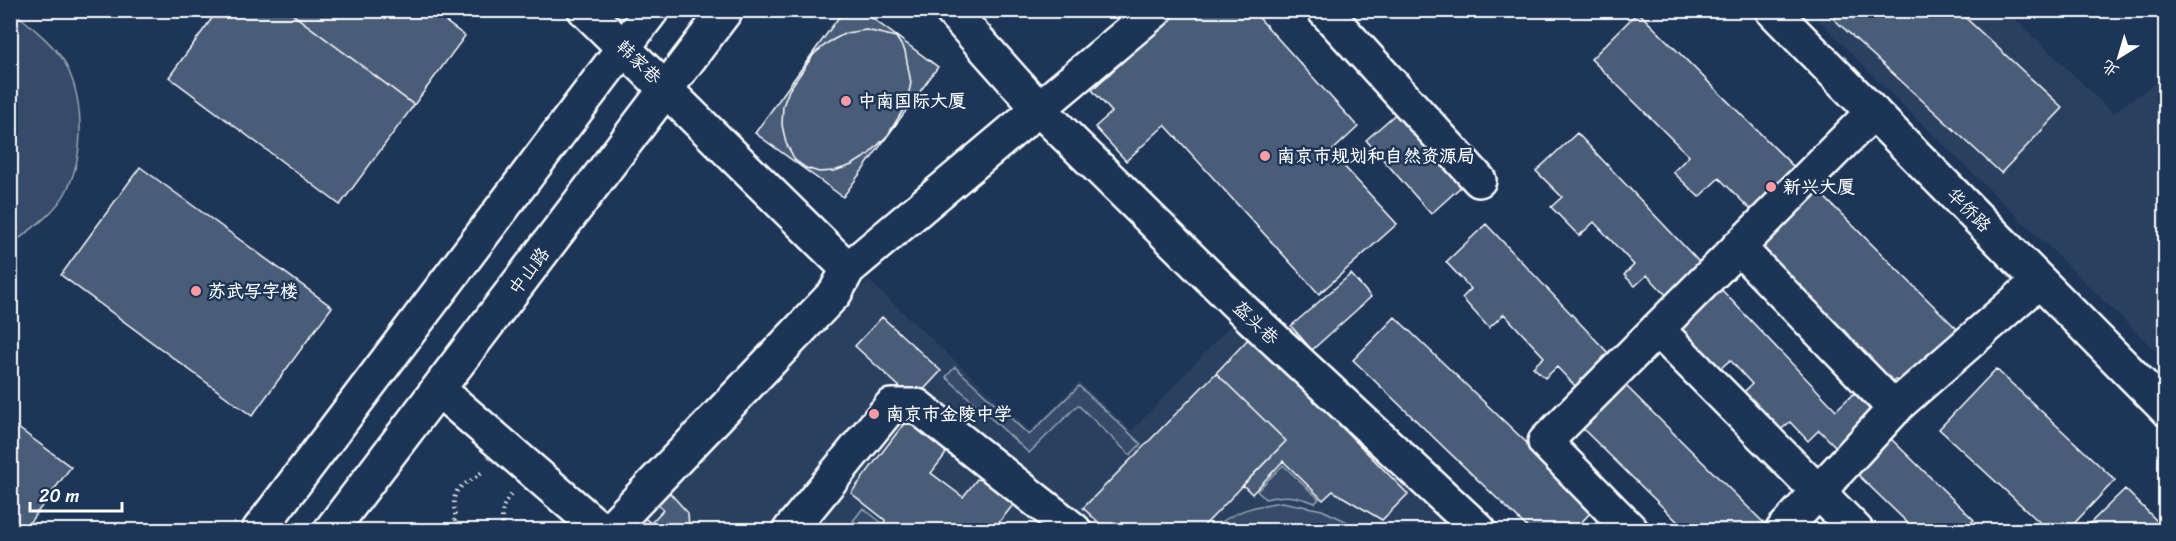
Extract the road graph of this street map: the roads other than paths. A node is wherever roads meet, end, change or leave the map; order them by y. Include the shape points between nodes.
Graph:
1 (585, 10) edge
2 (726, 10) edge
3 (951, 10) edge
4 (1156, 10) edge
5 (1324, 10) edge
6 (1772, 10) edge
7 (632, 37) edge
8 (666, 89) junction
9 (1039, 109) junction
10 (1873, 112) junction
11 (1479, 180) dead end
12 (1738, 247) junction
13 (848, 269) junction
14 (2039, 280) junction
15 (1657, 329) junction
16 (439, 390) junction
17 (1895, 409) junction
18 (2166, 409) edge
19 (1818, 492) junction
20 (259, 531) edge
21 (331, 531) edge
22 (601, 531) edge
23 (609, 531) edge
24 (790, 531) edge
25 (1074, 531) edge
26 (1479, 531) edge
27 (1631, 531) edge
28 (1783, 531) edge
29 (1857, 531) edge

1 - 7 main road, 韩家巷
2 - 8 main road, 中山路
3 - 9 main road, 盔头巷
4 - 9 main road
5 - 11 main road
6 - 10 main road, 华侨路
7 - 8 main road, 韩家巷
7 - 20 main road
8 - 13 main road, 韩家巷
8 - 16 main road, 中山路
9 - 13 main road
9 - 26 main road, 盔头巷 via 1245,312
10 - 12 main road
10 - 14 main road, 华侨路
12 - 15 main road
12 - 17 main road
13 - 23 main road via 835,293
14 - 17 main road
14 - 18 main road, 华侨路
15 - 19 main road
15 - 27 main road via 1545,442
16 - 21 main road, 中山路
16 - 22 main road
17 - 19 main road
19 - 28 main road
19 - 29 main road
24 - 25 main road via 891,406 918,406

